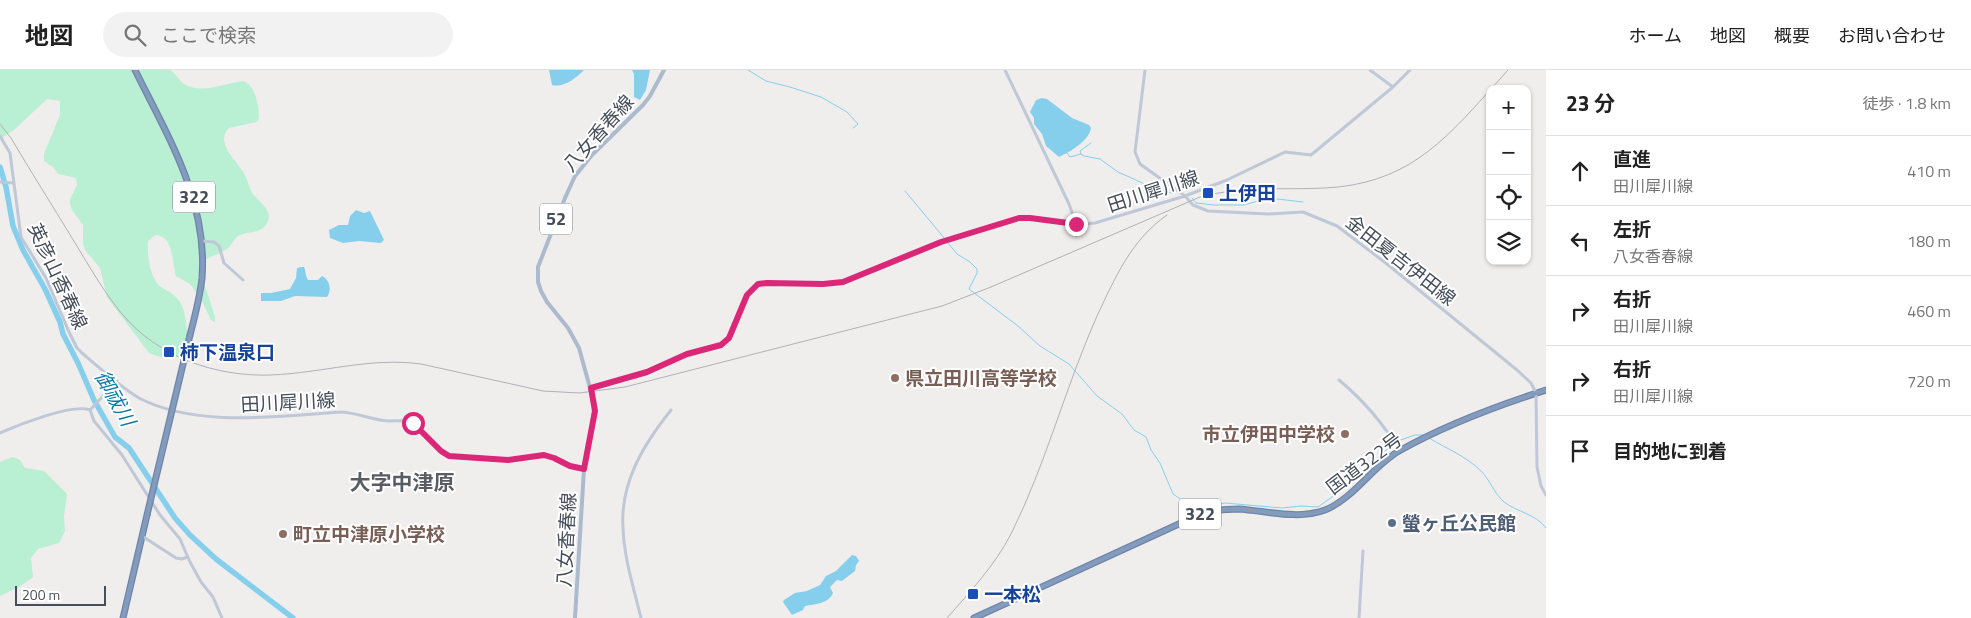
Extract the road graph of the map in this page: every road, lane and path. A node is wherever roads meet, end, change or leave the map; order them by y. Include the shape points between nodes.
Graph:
1 (135, 70) edge
2 (664, 70) edge
3 (1005, 70) edge
4 (1145, 70) edge
5 (1370, 70) edge
6 (1410, 70) edge
7 (1393, 87) junction
8 (0, 136) edge
9 (0, 182) edge
10 (12, 183) junction
11 (1185, 196) junction
12 (1076, 224) junction
13 (202, 241) junction
14 (243, 280) dead end
15 (1339, 380) dead end
16 (117, 381) junction
17 (591, 388) junction
18 (1546, 390) edge
19 (1536, 394) junction
20 (91, 409) junction
21 (671, 410) dead end
22 (0, 433) edge
23 (1400, 451) junction
24 (584, 469) junction
25 (1546, 484) edge
26 (1541, 485) junction
27 (1546, 495) edge
28 (142, 536) junction
29 (1363, 551) dead end
30 (187, 557) junction
31 (123, 618) edge
32 (222, 618) edge
33 (575, 618) edge
34 (641, 618) edge
35 (974, 618) edge
36 (1359, 618) edge

1 - 13 highway, 322 via 188,178
2 - 17 main road, 八女香春線 / 52 via 650,96 575,176 538,266 541,291 574,338
3 - 12 main road
4 - 11 main road, 金田夏吉伊田線 via 1135,152 1140,164
5 - 7 main road
6 - 7 main road, 田川犀川線
7 - 11 main road, 田川犀川線 via 1311,155 1285,152
8 - 10 main road, 英彦山香春線 via 10,153
9 - 10 main road
10 - 16 main road, 英彦山香春線 via 21,237 46,278 68,332 82,354
11 - 12 main road, 田川犀川線 via 1095,223
11 - 19 main road, 金田夏吉伊田線 via 1193,205 1208,211 1303,212 1337,226 1517,370 1531,383
12 - 17 main road, 田川犀川線 via 1019,218 941,242 843,282 758,284 747,295 729,338 721,345
13 - 14 main road via 219,246 224,263
13 - 28 highway, 322, bridge via 202,279
15 - 23 main road via 1366,404
16 - 20 main road
16 - 24 main road, 田川犀川線 via 137,397 166,409 235,418 354,413 388,421 404,420 413,423 449,456 508,460 544,455
17 - 24 main road, 八女香春線 / 52 via 595,411
18 - 19 highway, 国道322号 / 322
19 - 23 highway, 国道322号 / 322 via 1490,409
19 - 26 main road via 1537,467
20 - 22 main road via 78,408 34,419
20 - 30 main road via 94,421 122,455 160,515 180,539
21 - 34 main road via 654,431 635,465 623,507 626,552
23 - 35 highway, 国道322号 / 322 via 1326,509 1310,514 1239,509 1205,512
24 - 33 main road, 八女香春線 / 52
25 - 26 main road
26 - 27 main road
28 - 30 main road via 176,558
28 - 31 highway, 322
29 - 36 main road
30 - 32 main road via 200,582 213,597

